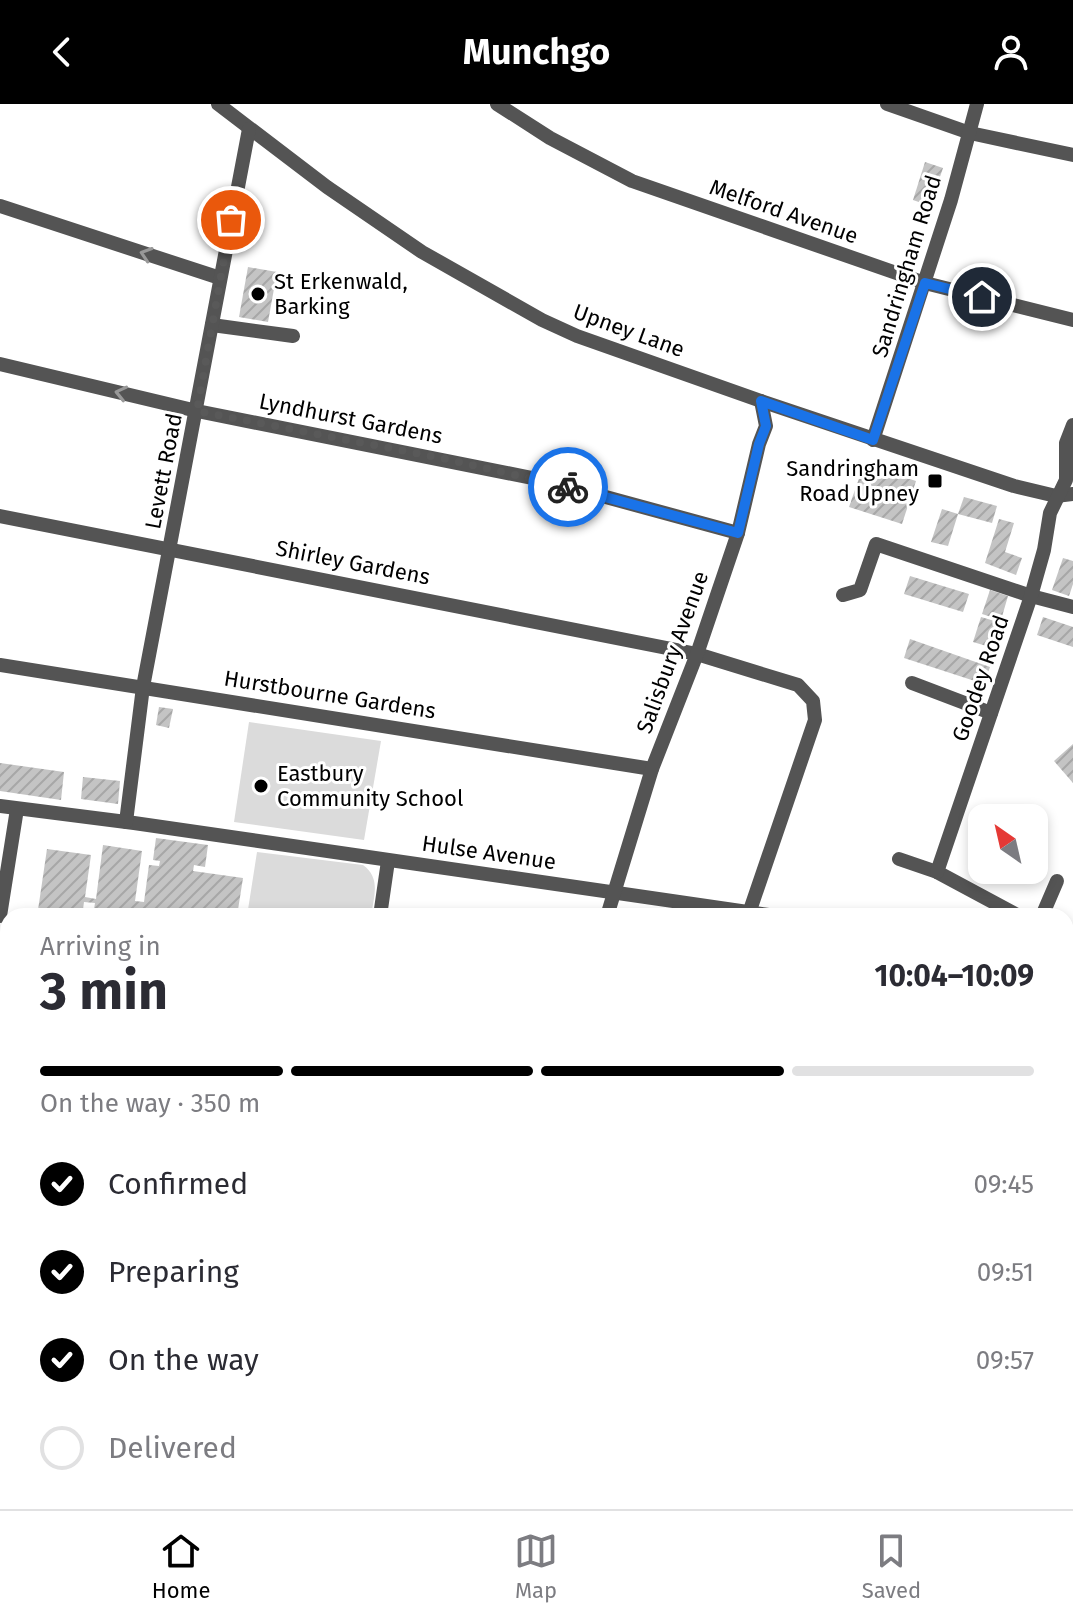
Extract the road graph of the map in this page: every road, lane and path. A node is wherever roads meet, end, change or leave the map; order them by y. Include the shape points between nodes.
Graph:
1 (218, 104) edge
2 (497, 104) edge
3 (887, 104) edge
4 (977, 104) edge
5 (249, 129) junction
6 (970, 133) junction
7 (1073, 155) edge
8 (0, 206) edge
9 (220, 278) junction
10 (925, 283) junction
11 (1073, 320) edge
12 (212, 325) junction
13 (293, 336) dead end
14 (0, 364) edge
15 (761, 401) junction
16 (197, 411) junction
17 (1073, 425) edge
18 (873, 440) junction
19 (1069, 458) edge
20 (1073, 494) edge
21 (1056, 496) junction
22 (0, 516) edge
23 (738, 533) junction
24 (171, 549) junction
25 (843, 595) dead end
26 (1031, 596) junction
27 (1073, 607) edge
28 (697, 654) junction
29 (0, 665) edge
30 (912, 683) dead end
31 (143, 687) junction
32 (991, 713) junction
33 (652, 769) junction
34 (0, 806) edge
35 (17, 809) junction
36 (126, 822) junction
37 (899, 859) dead end
38 (388, 861) junction
39 (937, 872) junction
40 (1057, 881) dead end
41 (614, 891) junction
42 (1, 908) edge
43 (381, 908) edge
44 (609, 908) edge
45 (718, 908) edge
46 (751, 908) edge
47 (1004, 908) edge
48 (1045, 908) edge

1 - 5 street, Upney Lane
2 - 10 street, Melford Avenue via 632,181
3 - 6 street
4 - 6 street, Sandringham Road
5 - 9 street, Levett Road
5 - 15 street, Upney Lane via 422,252 542,320
6 - 7 street
6 - 10 street, Sandringham Road
9 -> 8 street
9 - 12 street, Levett Road
10 - 11 street, Melford Avenue
10 - 18 street, Sandringham Road
12 - 13 street
12 - 16 street, Levett Road
16 -> 14 street, Lyndhurst Gardens
15 - 18 street, Upney Lane
15 - 23 street, Salisbury Avenue via 766,426
16 - 23 street, Lyndhurst Gardens via 547,481
16 - 24 street, Levett Road
17 - 19 street, Goodey Road via 1066,443
18 - 21 street, Upney Lane
19 - 21 street, Goodey Road via 1066,480
20 - 21 street, Upney Lane
21 - 26 street, Goodey Road
22 - 24 street, Shirley Gardens
23 - 28 street, Salisbury Avenue
24 - 28 street, Shirley Gardens
24 - 31 street, Levett Road
25 - 26 street via 860,590 876,544
26 - 27 street
26 - 32 street, Goodey Road
28 - 33 street, Salisbury Avenue
28 - 46 street, Shirley Gardens via 798,685 813,701 815,720
29 - 31 street, Hurstbourne Gardens
30 - 32 street
31 - 33 street, Hurstbourne Gardens
31 - 36 street, Levett Road
32 - 39 street, Goodey Road
33 - 41 street, Salisbury Avenue
34 - 35 street
35 - 36 street
35 - 42 street
36 - 38 street, Hulse Avenue
37 - 39 street
38 - 41 street, Hulse Avenue
38 - 43 street
39 - 47 street
40 - 48 street
41 - 44 street, Salisbury Avenue
41 - 45 street, Hulse Avenue

